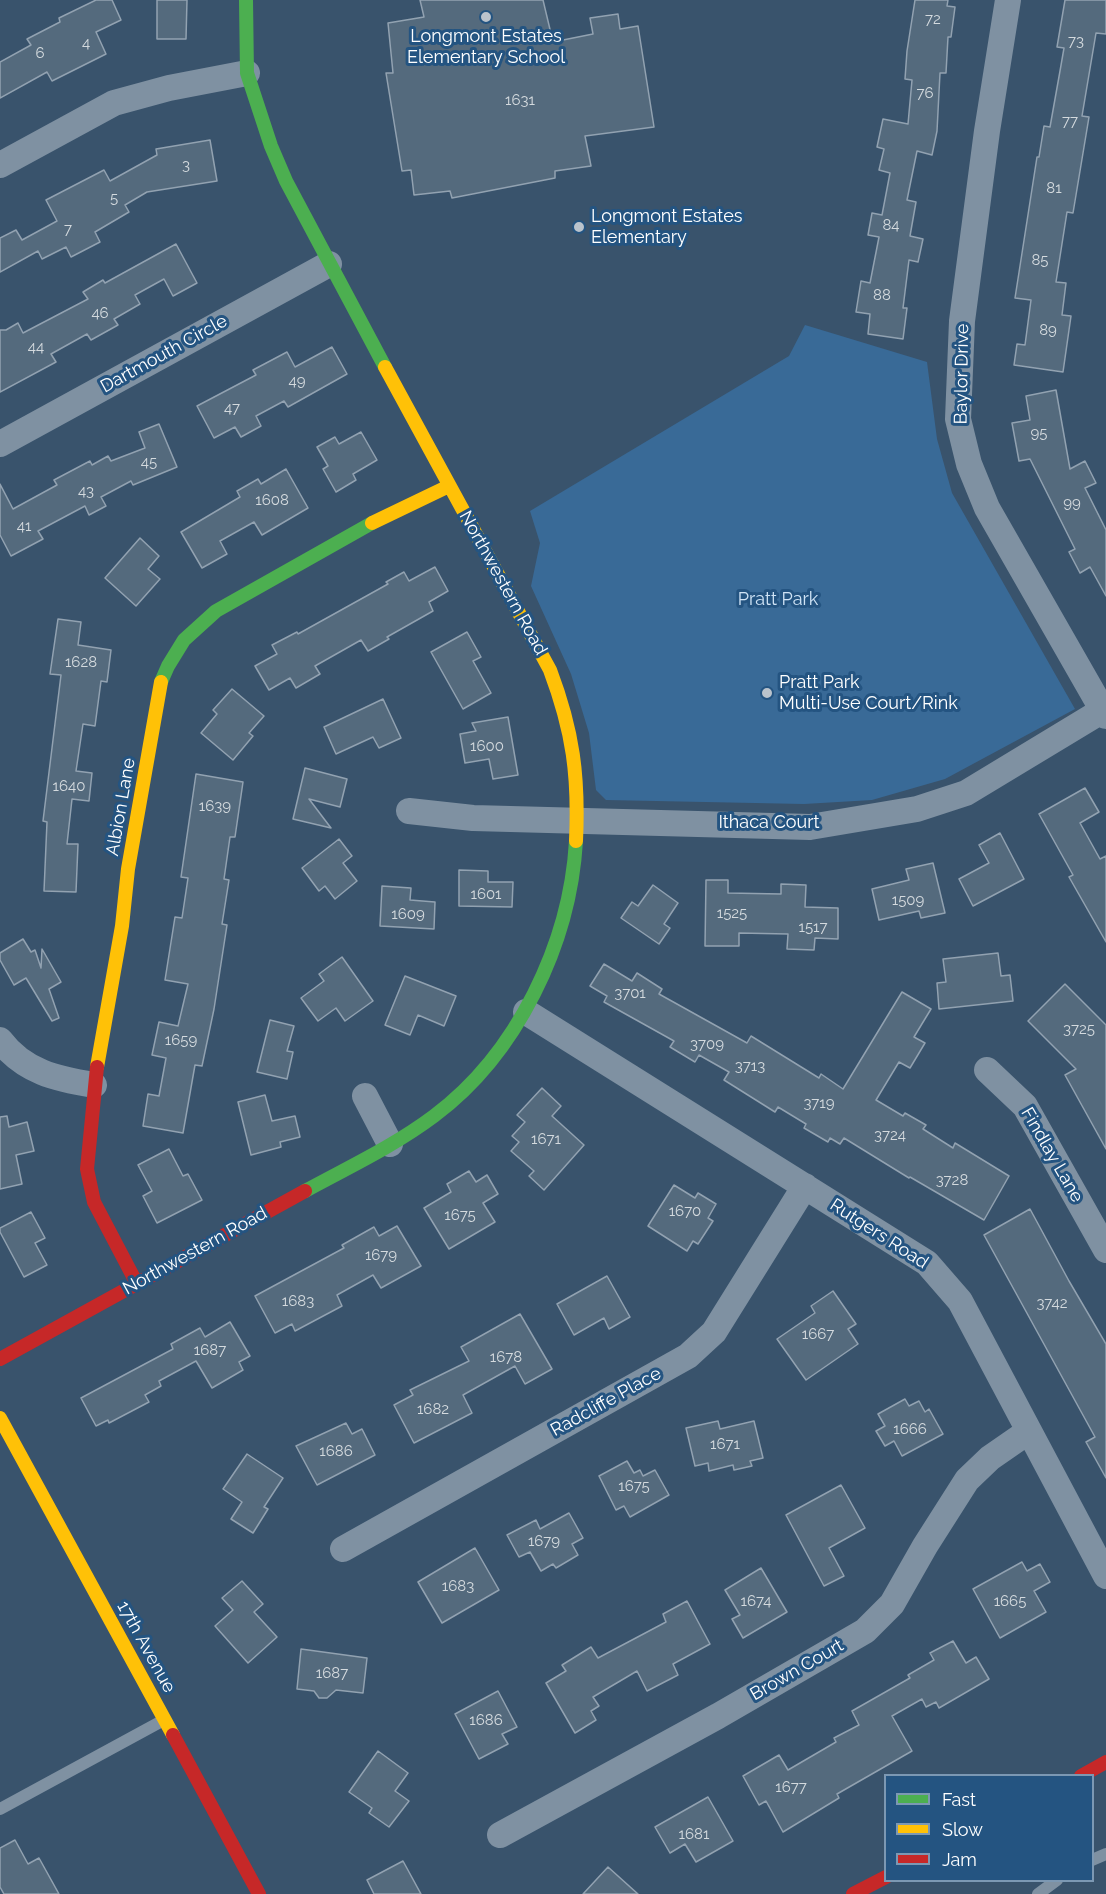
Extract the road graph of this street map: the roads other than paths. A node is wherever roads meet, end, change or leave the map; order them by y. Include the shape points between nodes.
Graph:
1 (246, 0) edge
2 (1008, 0) edge
3 (248, 73) junction
4 (0, 165) edge
5 (329, 264) junction
6 (0, 444) edge
7 (449, 486) junction
8 (1105, 713) edge
9 (409, 811) dead end
10 (578, 822) junction
11 (526, 1012) junction
12 (0, 1040) edge
13 (987, 1070) dead end
14 (94, 1085) junction
15 (365, 1096) dead end
16 (390, 1144) junction
17 (805, 1186) junction
18 (1106, 1250) edge
19 (135, 1282) junction
20 (0, 1359) edge
21 (0, 1418) edge
22 (1029, 1431) junction
23 (343, 1549) dead end
24 (1102, 1560) edge
25 (165, 1719) junction
26 (1106, 1762) edge
27 (1085, 1774) edge
28 (0, 1809) edge
29 (500, 1835) dead end
30 (884, 1878) edge
31 (1056, 1882) edge
32 (260, 1894) edge
33 (853, 1894) edge
34 (1038, 1894) edge

1 - 3 street, Northwestern Road
2 - 8 street, Baylor Drive via 962,321 958,418 969,464 987,508
3 - 4 street via 114,103
3 - 5 street, Northwestern Road via 278,164
5 - 6 street, Dartmouth Circle
5 - 7 street, Northwestern Road
7 - 10 street, Northwestern Road via 550,669 566,713 575,759
7 - 14 street, Albion Lane via 385,515 216,610 193,628 175,651 162,677 153,723
8 - 10 street, Ithaca Court via 966,793 917,809 810,827
9 - 10 street, Ithaca Court
10 - 11 street, Northwestern Road via 575,865 563,921
11 - 16 street, Northwestern Road via 494,1058 455,1099
11 - 17 street, Rutgers Road
12 - 14 street via 25,1064 58,1079
13 - 18 street, Findlay Lane via 1025,1106
14 - 19 street, Albion Lane via 87,1169 94,1202
15 - 16 street
16 - 19 street, Northwestern Road
17 - 22 street, Rutgers Road via 927,1263 960,1301
17 - 23 street, Radcliffe Place via 714,1332 688,1356
19 - 20 street, Northwestern Road
21 - 25 street, 17th Avenue
22 - 24 street, Rutgers Road
22 - 29 street, Brown Court via 967,1480 892,1604 865,1631
25 - 28 lane
25 - 32 street, 17th Avenue
26 - 27 street
30 - 33 street
31 - 34 lane

